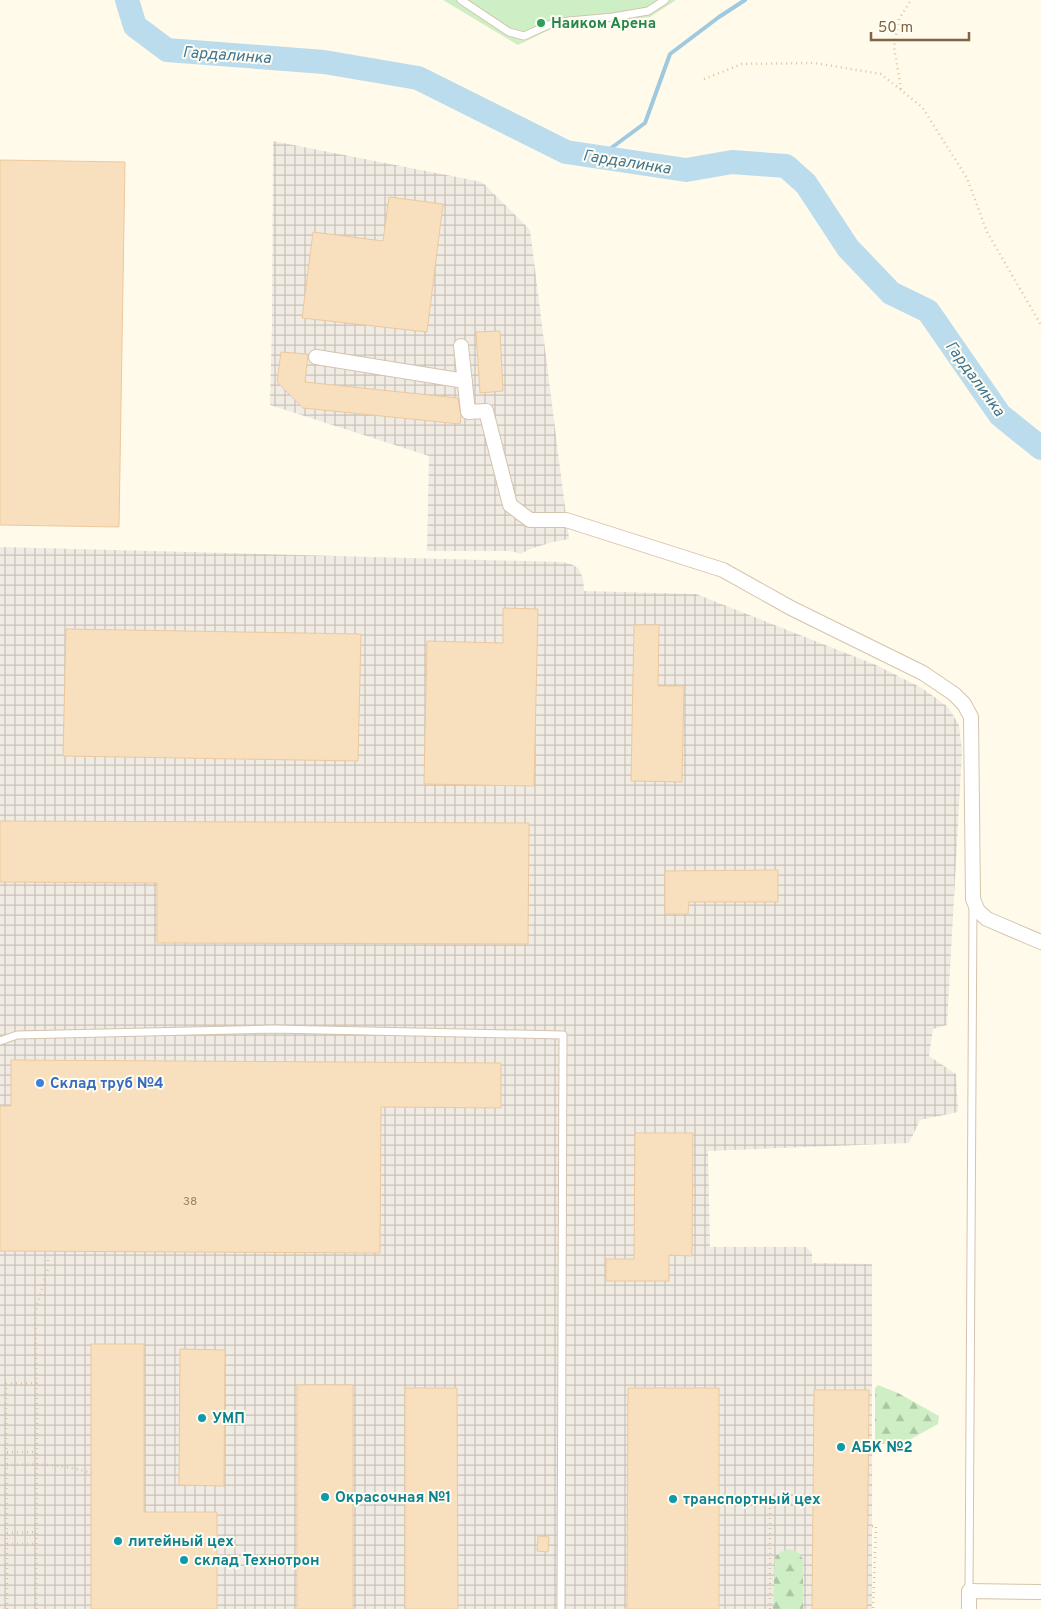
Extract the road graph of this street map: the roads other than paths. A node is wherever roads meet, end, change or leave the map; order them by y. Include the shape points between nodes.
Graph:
1 (461, 0) edge
2 (665, 0) edge
3 (461, 346) dead end
4 (316, 356) dead end
5 (465, 381) junction
6 (973, 899) junction
7 (1041, 942) edge
8 (0, 1041) edge
9 (969, 1591) junction
10 (1041, 1592) edge
11 (561, 1609) edge
12 (969, 1609) edge

1 - 2 lane via 509,32 524,36 548,25 648,11
3 - 5 street
4 - 5 street
5 - 6 street via 468,412 486,411 510,504 530,520 566,520 723,570 791,608 923,673 964,704 971,717
6 - 7 street via 978,911 987,919
6 - 9 lane
8 - 11 lane via 17,1035 273,1029 563,1035
9 - 10 street
9 - 12 street

